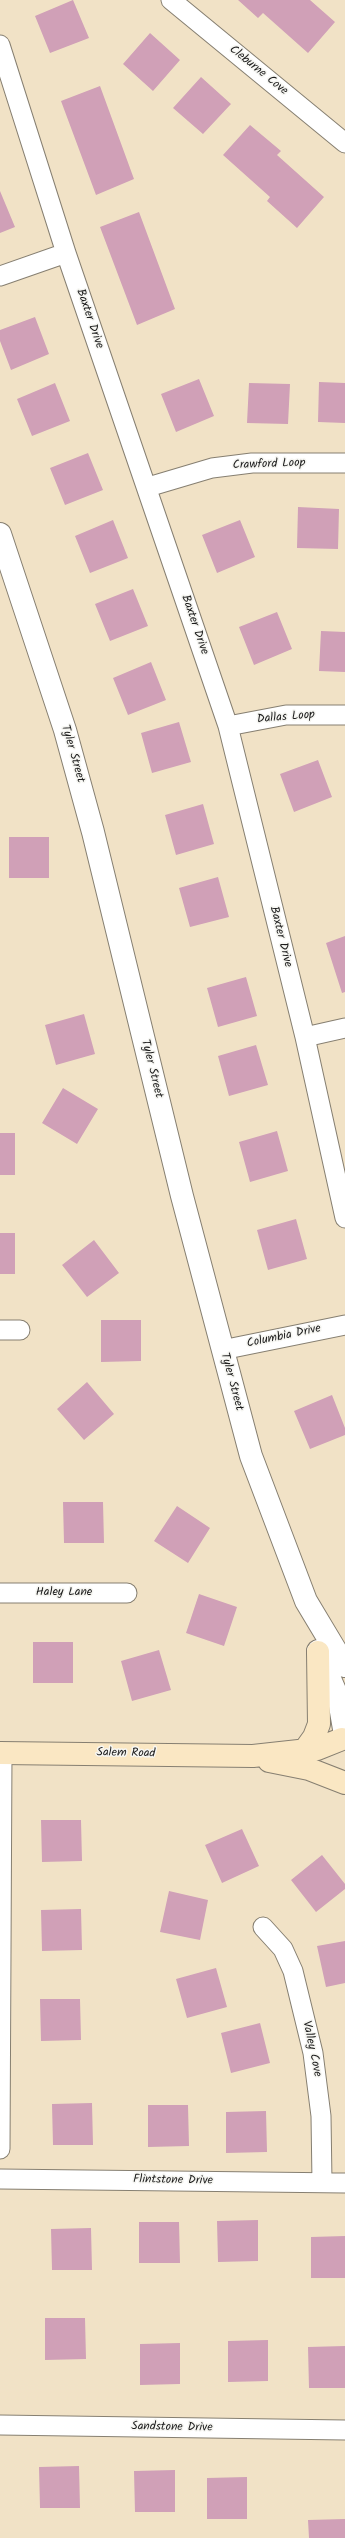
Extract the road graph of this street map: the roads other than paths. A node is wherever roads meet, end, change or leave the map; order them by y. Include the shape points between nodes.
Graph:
1 (171, 0) edge
2 (0, 44) edge
3 (345, 143) edge
4 (66, 253) junction
5 (0, 276) edge
6 (345, 464) edge
7 (148, 487) junction
8 (0, 534) edge
9 (345, 715) edge
10 (228, 726) junction
11 (345, 1028) edge
12 (305, 1037) junction
13 (345, 1218) edge
14 (345, 1325) edge
15 (0, 1330) edge
16 (20, 1330) dead end
17 (222, 1350) junction
18 (0, 1593) edge
19 (127, 1594) dead end
20 (306, 1601) junction
21 (318, 1652) junction
22 (345, 1666) edge
23 (344, 1736) edge
24 (304, 1751) junction
25 (1, 1753) edge
26 (253, 1756) junction
27 (345, 1782) edge
28 (263, 1927) dead end
29 (0, 2149) edge
30 (0, 2179) edge
31 (322, 2182) junction
32 (345, 2183) edge
33 (0, 2425) edge
34 (345, 2430) edge

1 - 3 street, Cleburne Cove
2 - 4 street, Baxter Drive
4 - 5 street
4 - 7 street, Baxter Drive
6 - 7 street, Crawford Loop via 252,463 212,468
7 - 10 street, Baxter Drive
8 - 17 street, Tyler Street via 65,730 94,832
9 - 10 street, Dallas Loop via 286,715
10 - 12 street, Baxter Drive
11 - 12 street
12 - 13 street, Baxter Drive
14 - 17 street, Columbia Drive
15 - 16 street
17 - 20 street, Tyler Street via 251,1456
18 - 19 street, Haley Lane
20 - 21 street, Tyler Street
20 - 22 street, Tyler Street
21 - 23 street, Tyler Street via 339,1700
21 - 24 main road via 319,1724
23 - 24 main road, Salem Road via 317,1749
23 - 27 main road via 337,1750 337,1763
24 - 26 main road, Salem Road
25 - 26 main road, Salem Road
25 - 29 street
26 - 27 main road, Salem Road via 309,1769
28 - 31 street, Valley Cove via 284,1948 293,1972 313,2053 321,2108
30 - 31 street, Flintstone Drive
31 - 32 street, Flintstone Drive
33 - 34 street, Sandstone Drive

